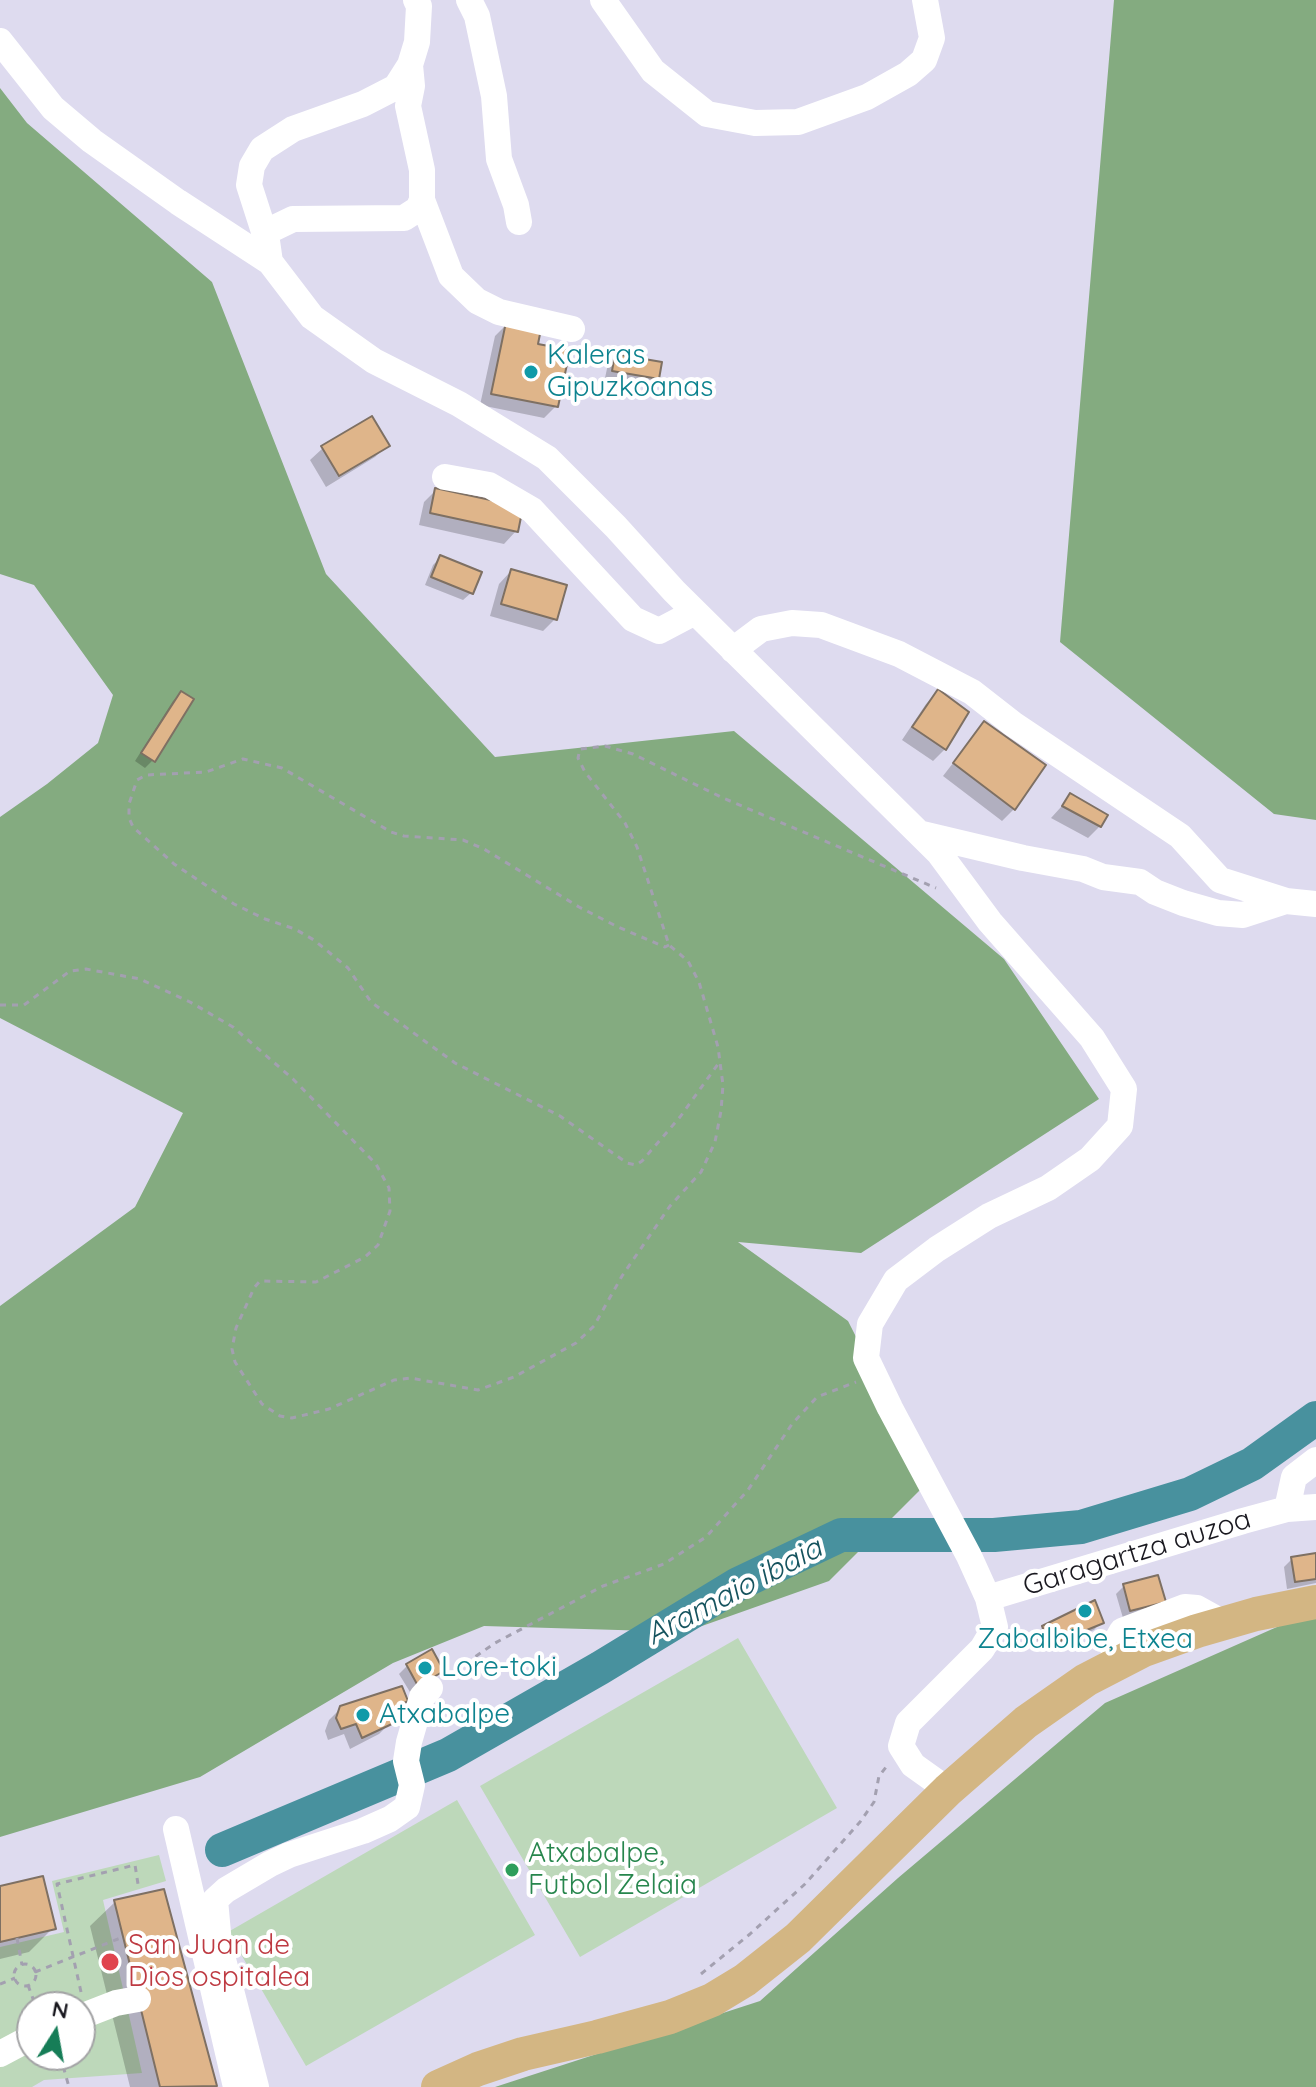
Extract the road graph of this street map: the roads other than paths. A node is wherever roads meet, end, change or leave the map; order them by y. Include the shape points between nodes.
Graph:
1 (416, 0) edge
2 (469, 0) edge
3 (603, 0) edge
4 (925, 0) edge
5 (0, 41) edge
6 (410, 65) junction
7 (422, 200) junction
8 (519, 222) dead end
9 (264, 233) junction
10 (270, 262) junction
11 (572, 329) dead end
12 (445, 477) dead end
13 (695, 612) junction
14 (733, 650) junction
15 (919, 833) junction
16 (1286, 901) junction
17 (1316, 904) edge
18 (1316, 1460) edge
19 (1316, 1507) edge
20 (1287, 1509) junction
21 (988, 1598) junction
22 (1316, 1602) edge
23 (430, 1688) road end
24 (948, 1790) junction
25 (176, 1829) dead end
26 (138, 1999) dead end
27 (96, 2011) edge
28 (236, 2087) edge
29 (256, 2087) edge
30 (438, 2087) edge

1 - 6 street via 417,42
2 - 8 street via 494,96 499,159
3 - 4 street via 653,71 707,114 755,123 798,122 867,97 908,74 924,60 932,38
5 - 10 street via 53,108 82,133
6 - 7 street via 408,106 422,170
6 - 9 street via 396,87 293,129 262,149 249,185
7 - 9 street via 404,218 293,219
7 - 11 street via 451,276 477,301 499,312
9 - 10 street
10 - 13 street via 312,317 374,361 459,404 547,458
12 - 13 street via 489,485 532,510 633,619 659,631
13 - 14 street
14 - 15 street
14 - 16 street via 761,629 792,623 821,625 899,654 972,692 1180,836 1220,880
15 - 16 street via 1140,882 1218,913 1243,915
15 - 21 street via 1092,1038 1124,1089 1120,1126 1090,1159 937,1249 896,1280 870,1324 866,1358
16 - 17 street
18 - 20 street, Garagartza auzoa via 1294,1477
19 - 20 street, Garagartza auzoa
20 - 21 street, Garagartza auzoa
21 - 24 street via 995,1627 982,1649 908,1723 901,1746 913,1765
22 - 24 main road via 1224,1623 1144,1650 1086,1680 1026,1722
23 - 29 street via 417,1710 407,1807 363,1831 289,1855 215,1900 219,1944
24 - 30 main road via 798,1938 712,2000 670,2017 523,2054
25 - 28 street
26 - 27 street

